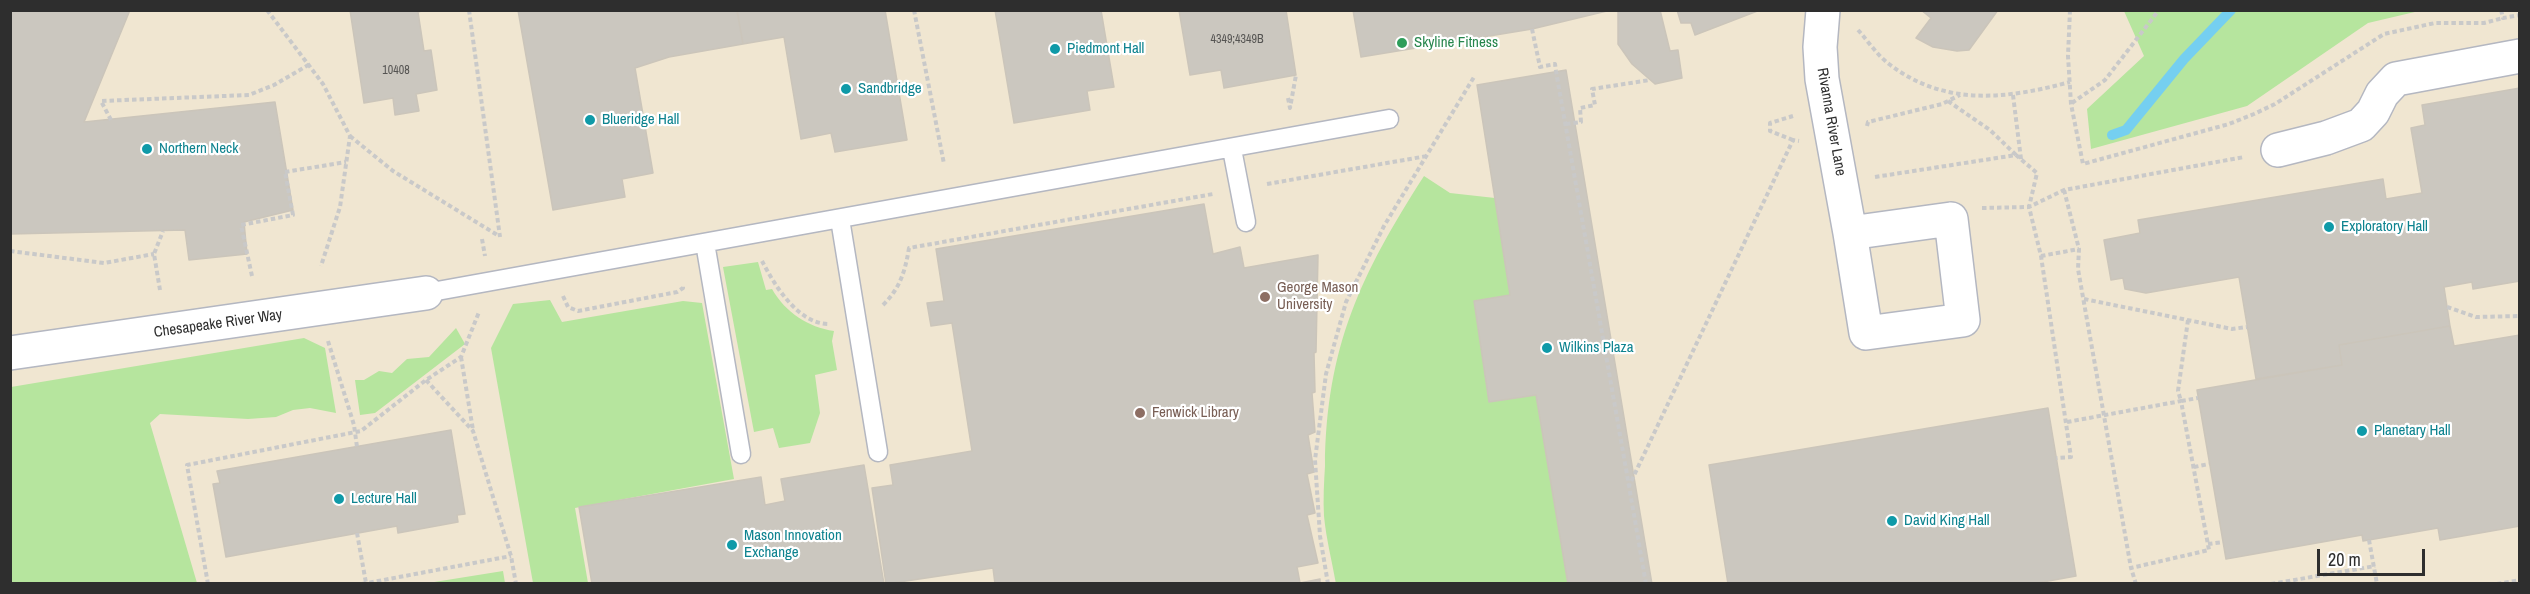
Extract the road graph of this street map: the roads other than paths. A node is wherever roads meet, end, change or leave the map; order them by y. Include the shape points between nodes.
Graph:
1 (1837, 16) edge
2 (2520, 56) edge
3 (1389, 119) dead end
4 (1232, 149) junction
5 (2277, 150) road end
6 (840, 219) junction
7 (1246, 222) dead end
8 (1850, 233) junction
9 (705, 243) junction
10 (426, 293) joint
11 (10, 353) edge
12 (878, 452) dead end
13 (741, 454) dead end

1 - 8 street, Rivanna River Lane via 1820,47 1822,79
2 - 5 street via 2396,79 2361,125
3 - 4 lane
4 - 6 lane
4 - 7 lane
6 - 9 lane
6 - 12 lane
8 - 8 street, Rivanna River Lane via 1951,219 1963,320 1866,333
9 - 10 lane
9 - 13 lane
10 - 11 street, Chesapeake River Way

